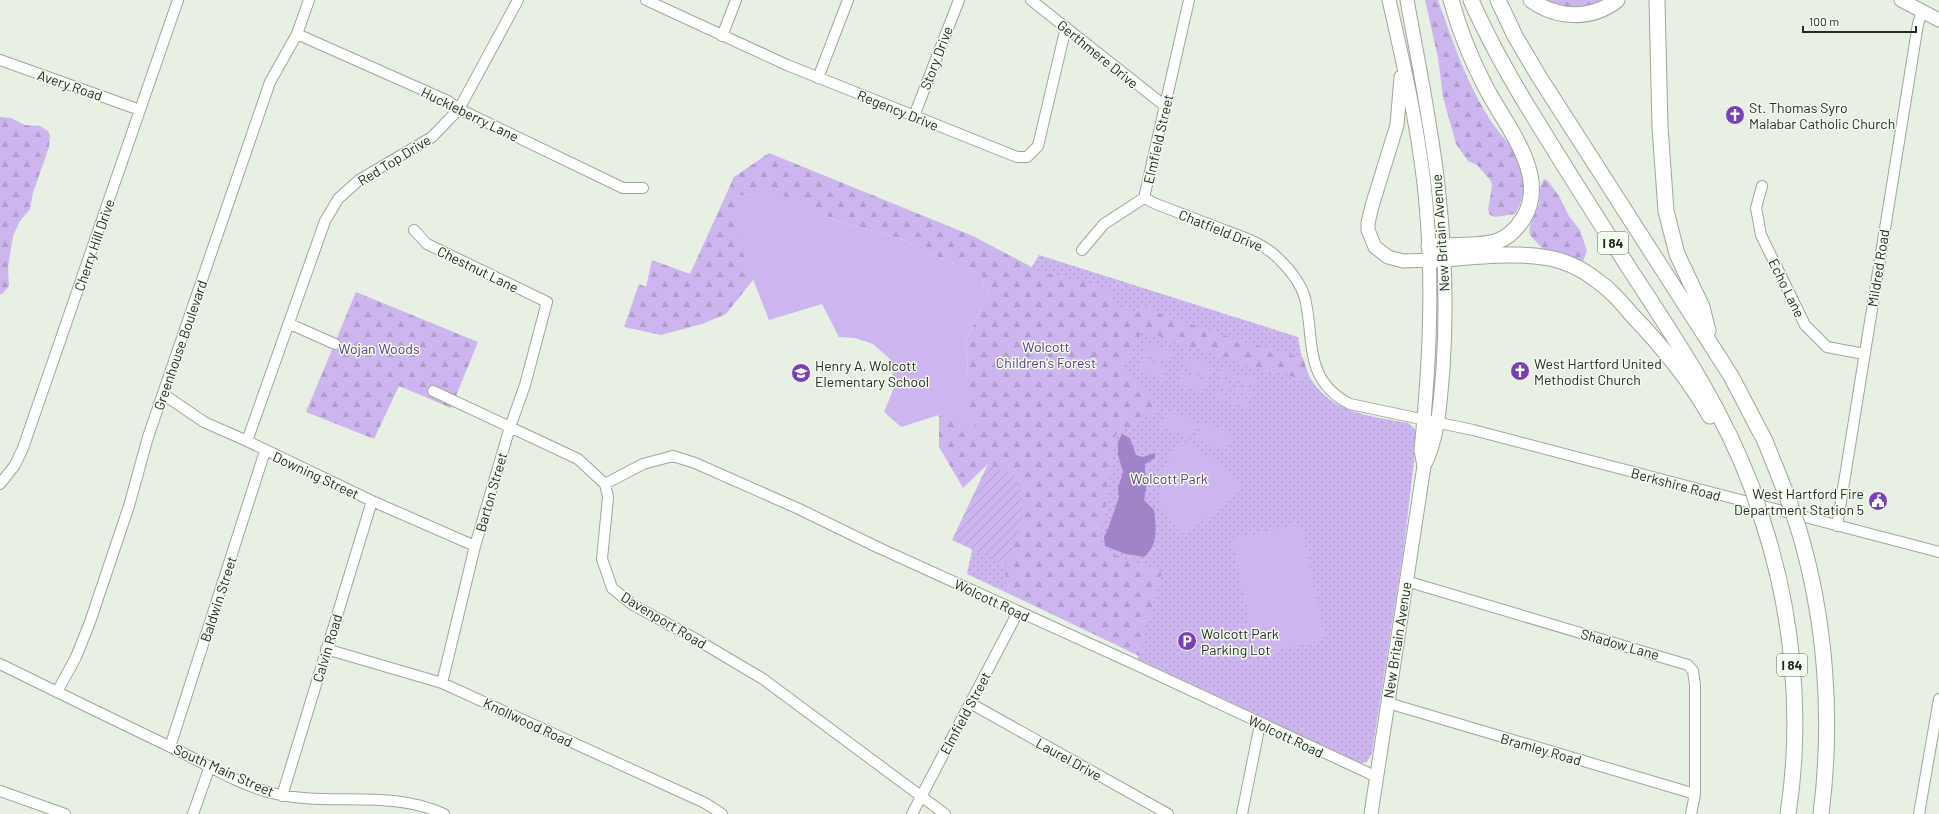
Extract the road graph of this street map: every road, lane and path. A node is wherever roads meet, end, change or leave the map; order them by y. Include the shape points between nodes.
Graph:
1 (178, 0) edge
2 (309, 0) edge
3 (518, 0) edge
4 (646, 0) edge
5 (736, 0) edge
6 (848, 0) edge
7 (959, 0) edge
8 (1031, 0) edge
9 (1189, 0) edge
10 (1389, 0) edge
11 (1407, 0) edge
12 (1451, 0) edge
13 (1471, 0) edge
14 (1498, 0) edge
15 (1532, 0) edge
16 (1617, 0) edge
17 (1657, 0) edge
18 (1901, 0) edge
19 (1922, 11) junction
20 (1939, 20) edge
21 (1066, 27) junction
22 (297, 34) junction
23 (722, 36) junction
24 (1401, 54) junction
25 (0, 60) edge
26 (818, 78) junction
27 (1165, 106) junction
28 (459, 109) junction
29 (140, 110) junction
30 (914, 116) junction
31 (1762, 186) dead end
32 (643, 188) dead end
33 (1144, 198) junction
34 (414, 230) dead end
35 (1082, 250) dead end
36 (1436, 253) junction
37 (547, 302) joint
38 (290, 324) junction
39 (335, 344) dead end
40 (1711, 344) junction
41 (1864, 354) junction
42 (433, 391) dead end
43 (163, 394) junction
44 (1430, 420) junction
45 (510, 427) junction
46 (247, 441) junction
47 (266, 450) junction
48 (1746, 472) junction
49 (0, 484) edge
50 (605, 484) junction
51 (372, 501) junction
52 (1837, 526) junction
53 (476, 546) junction
54 (1939, 552) edge
55 (1406, 581) junction
56 (1018, 612) junction
57 (326, 649) junction
58 (0, 664) edge
59 (442, 683) junction
60 (57, 692) junction
61 (1939, 699) edge
62 (970, 703) junction
63 (1388, 703) junction
64 (1260, 724) junction
65 (170, 747) junction
66 (210, 766) junction
67 (1377, 777) junction
68 (0, 791) edge
69 (1695, 794) junction
70 (282, 796) junction
71 (921, 797) junction
72 (66, 814) edge
73 (193, 814) edge
74 (444, 814) edge
75 (722, 814) edge
76 (912, 814) edge
77 (945, 814) edge
78 (1168, 814) edge
79 (1242, 814) edge
80 (1371, 814) edge
81 (1691, 814) edge
82 (1788, 814) edge
83 (1821, 814) edge
84 (1919, 814) edge

1 - 29 street, Cherry Hill Drive
2 - 22 street, Greenhouse Boulevard
3 - 28 street, Red Top Drive
4 - 23 street, Regency Drive
5 - 23 street
6 - 26 street
7 - 30 street, Story Drive
8 - 21 street, Gerthmere Drive
9 - 27 street, Elmfield Street
10 - 24 main road, New Britain Avenue
11 - 36 main road, New Britain Avenue via 1435,160
12 - 36 highway via 1476,68 1524,157 1531,178 1532,192 1530,206 1512,233 1489,243
13 - 48 highway, I 84 via 1492,44 1577,187 1700,377
14 - 40 highway, I 84 via 1538,75
15 - 16 highway via 1553,11 1576,15 1595,12
17 - 40 highway via 1660,127 1666,211 1677,254 1702,307
18 - 19 main road
19 - 20 main road
19 - 41 street, Mildred Road via 1915,40
21 - 27 street, Gerthmere Drive
21 - 30 street, Regency Drive via 1038,146 1027,157 1017,157
22 - 28 street, Huckleberry Lane via 448,101
22 - 43 street, Greenhouse Boulevard via 270,82
23 - 26 street, Regency Drive
24 - 36 main road, New Britain Avenue
24 - 36 main road via 1397,125 1372,206 1368,230 1373,244 1388,257 1403,261
25 - 29 street, Avery Road
26 - 30 street, Regency Drive
27 - 33 street, Elmfield Street
28 - 32 street, Huckleberry Lane via 623,188
28 - 38 street, Red Top Drive via 432,137 359,180 338,199 325,222
29 - 49 street, Cherry Hill Drive via 23,448 15,465
31 - 41 street, Echo Lane via 1756,208 1761,235 1805,325 1827,348
33 - 35 street, Elmfield Street via 1104,224
33 - 44 street, Chatfield Drive via 1260,245 1280,259 1296,279 1304,297 1313,362 1321,379 1333,393 1350,404
34 - 37 street, Chestnut Lane via 427,244
36 - 44 main road, New Britain Avenue via 1444,348
36 - 48 highway via 1543,257 1571,265 1595,279 1613,294 1683,373 1729,450
37 - 45 street, Barton Street via 525,385
38 - 39 street
38 - 46 street, Red Top Drive
40 - 83 highway, I 84, bridge via 1755,419 1787,496 1798,527 1815,598 1825,681 1826,735
41 - 52 street, Mildred Road
42 - 45 street
43 - 46 street, Downing Street via 204,422
43 - 60 street, Greenhouse Boulevard via 90,622 76,657
44 - 52 street, Berkshire Road
44 - 55 main road, New Britain Avenue via 1431,451 1424,466
45 - 50 street via 578,459
45 - 53 street, Barton Street
46 - 47 street, Downing Street
47 - 51 street, Downing Street
47 - 65 street, Baldwin Street
48 - 82 highway, I 84, bridge via 1774,557 1783,599 1793,677 1794,747
50 - 56 street, Wolcott Road via 643,464 673,456 680,458 799,509
50 - 71 street, Davenport Road via 608,497 602,559 612,588 633,604 763,680
51 - 53 street, Downing Street
51 - 57 street, Calvin Road
52 - 54 street, Berkshire Road
53 - 59 street, Barton Street
55 - 63 main road, New Britain Avenue
55 - 69 street, Shadow Lane via 1688,665 1693,671 1696,685
56 - 62 street, Elmfield Street
56 - 64 street, Wolcott Road
57 - 59 street, Knollwood Road
57 - 70 street, Calvin Road
58 - 60 street, South Main Street
59 - 75 street, Knollwood Road via 705,803
60 - 65 street, South Main Street
61 - 84 street
62 - 71 street, Elmfield Street
62 - 78 street, Laurel Drive
63 - 67 main road, New Britain Avenue
63 - 69 street, Bramley Road
64 - 67 street, Wolcott Road
64 - 79 street
65 - 66 street, South Main Street
66 - 70 street, South Main Street via 252,786
66 - 73 street
67 - 80 main road, New Britain Avenue
68 - 72 street
69 - 81 street, Shadow Lane
70 - 74 street, South Main Street via 392,800
71 - 76 street, Elmfield Street
71 - 77 street, Davenport Road

